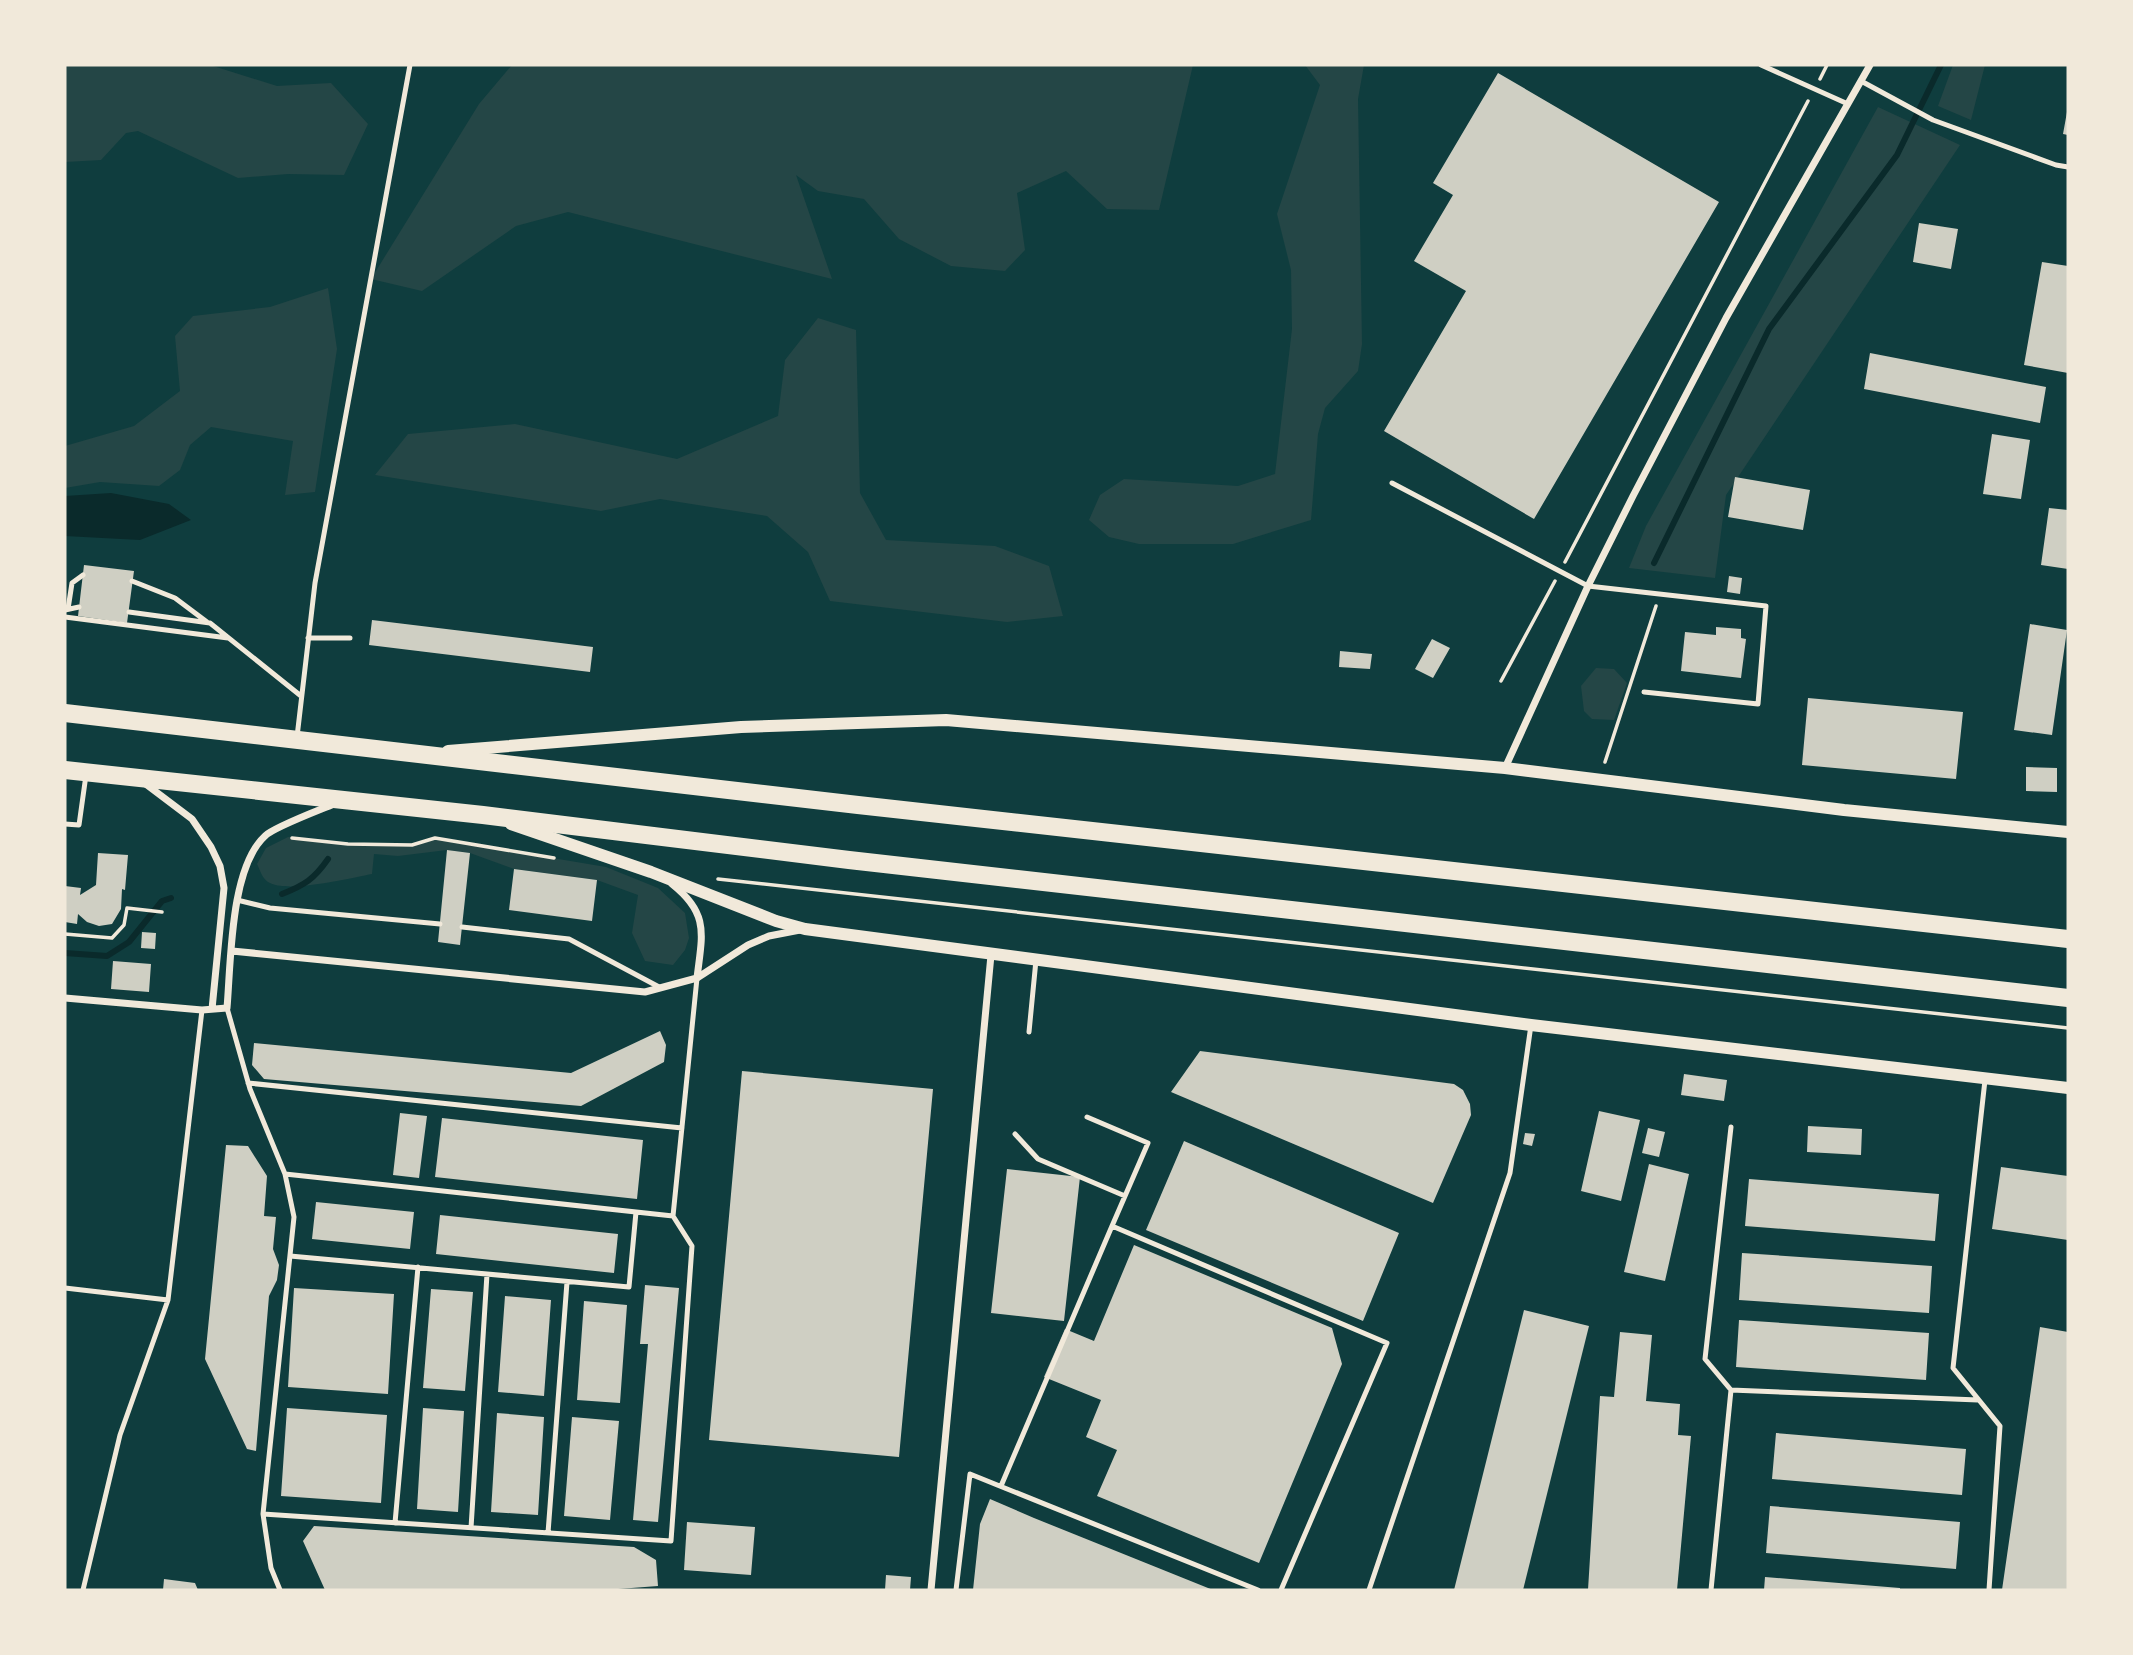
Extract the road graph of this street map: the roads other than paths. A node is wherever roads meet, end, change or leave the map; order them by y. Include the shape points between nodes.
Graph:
1 (410, 65) edge
2 (1761, 65) edge
3 (1870, 65) edge
4 (1861, 81) junction
5 (1848, 104) junction
6 (2068, 167) edge
7 (1392, 483) dead end
8 (83, 575) dead end
9 (132, 580) dead end
10 (1588, 586) junction
11 (79, 607) dead end
12 (66, 610) edge
13 (129, 612) dead end
14 (65, 617) edge
15 (210, 623) junction
16 (228, 638) junction
17 (308, 638) junction
18 (350, 638) dead end
19 (1644, 692) dead end
20 (301, 696) junction
21 (65, 713) edge
22 (296, 740) junction
23 (416, 754) junction
24 (1505, 768) junction
25 (65, 770) edge
26 (87, 772) junction
27 (134, 776) junction
28 (344, 799) junction
29 (483, 815) junction
30 (65, 824) edge
31 (2068, 832) edge
32 (664, 877) junction
33 (237, 900) junction
34 (440, 925) dead end
35 (462, 927) dead end
36 (804, 929) junction
37 (2068, 939) edge
38 (232, 951) junction
39 (991, 955) junction
40 (1036, 960) junction
41 (697, 978) junction
42 (661, 988) junction
43 (65, 998) edge
44 (2068, 999) edge
45 (227, 1008) junction
46 (212, 1009) junction
47 (202, 1010) junction
48 (1531, 1024) junction
49 (1029, 1032) dead end
50 (1985, 1077) junction
51 (248, 1083) junction
52 (2068, 1088) edge
53 (1087, 1117) dead end
54 (1731, 1127) dead end
55 (682, 1128) junction
56 (1015, 1134) dead end
57 (285, 1174) junction
58 (1125, 1196) junction
59 (636, 1212) junction
60 (673, 1216) junction
61 (1112, 1226) junction
62 (290, 1256) junction
63 (418, 1267) junction
64 (487, 1274) junction
65 (566, 1282) junction
66 (65, 1288) edge
67 (168, 1300) junction
68 (1731, 1390) junction
69 (1978, 1400) junction
70 (1001, 1486) junction
71 (263, 1514) junction
72 (395, 1523) junction
73 (471, 1528) junction
74 (548, 1533) junction
75 (83, 1590) edge
76 (280, 1590) edge
77 (931, 1590) edge
78 (956, 1590) edge
79 (1258, 1590) edge
80 (1281, 1590) edge
81 (1369, 1590) edge
82 (1712, 1590) edge
83 (1989, 1590) edge

1 - 17 lane
2 - 5 lane
3 - 4 street
4 - 5 street
4 - 6 lane via 1933,120
5 - 10 street via 1726,318
7 - 10 lane
8 - 12 lane via 72,583
9 - 15 lane via 175,598
10 - 19 lane via 1766,606 1758,704
10 - 24 street
11 - 12 lane
13 - 15 lane
14 - 16 lane
15 - 16 lane
16 - 20 lane
17 - 18 lane
17 - 20 lane
20 - 22 lane
21 - 22 highway
22 - 23 highway
23 - 24 street via 741,727 946,720
23 - 37 highway
24 - 31 street
25 - 26 highway
26 - 27 highway
26 - 30 lane via 79,825
27 - 28 highway
27 - 46 street via 192,819 220,866 224,888
28 - 29 highway
28 - 33 street via 266,835 244,872
29 - 32 street
29 - 44 highway
32 - 36 street
32 - 41 street via 685,894 699,915 702,932
33 - 34 lane via 270,908
33 - 38 street
35 - 42 lane via 569,939
36 - 39 street
36 - 41 street via 748,945
38 - 42 street via 645,992
38 - 45 street
39 - 40 street
39 - 77 street
40 - 48 street
40 - 49 lane
41 - 42 street
41 - 55 lane
43 - 47 street
45 - 46 street
45 - 51 lane
46 - 47 street
47 - 67 lane
48 - 50 street
48 - 81 lane via 1510,1172
50 - 52 street
50 - 69 lane via 1953,1368
51 - 55 lane
51 - 57 lane
53 - 58 lane via 1148,1143
54 - 68 lane via 1705,1359
55 - 60 lane
56 - 58 lane via 1038,1159
57 - 59 lane
57 - 62 lane via 294,1217
58 - 61 lane
59 - 60 lane
59 - 65 lane via 629,1287
60 - 74 lane via 692,1246 671,1541
61 - 70 lane
61 - 80 lane via 1387,1343
62 - 63 lane
62 - 71 lane
63 - 64 lane
63 - 72 lane
64 - 65 lane
64 - 73 lane
65 - 74 lane
66 - 67 lane
67 - 75 lane via 120,1435
68 - 69 lane
68 - 82 lane
69 - 83 lane via 2000,1426
70 - 78 lane via 970,1474
70 - 79 lane
71 - 72 lane
71 - 76 lane via 271,1568
72 - 73 lane
73 - 74 lane

